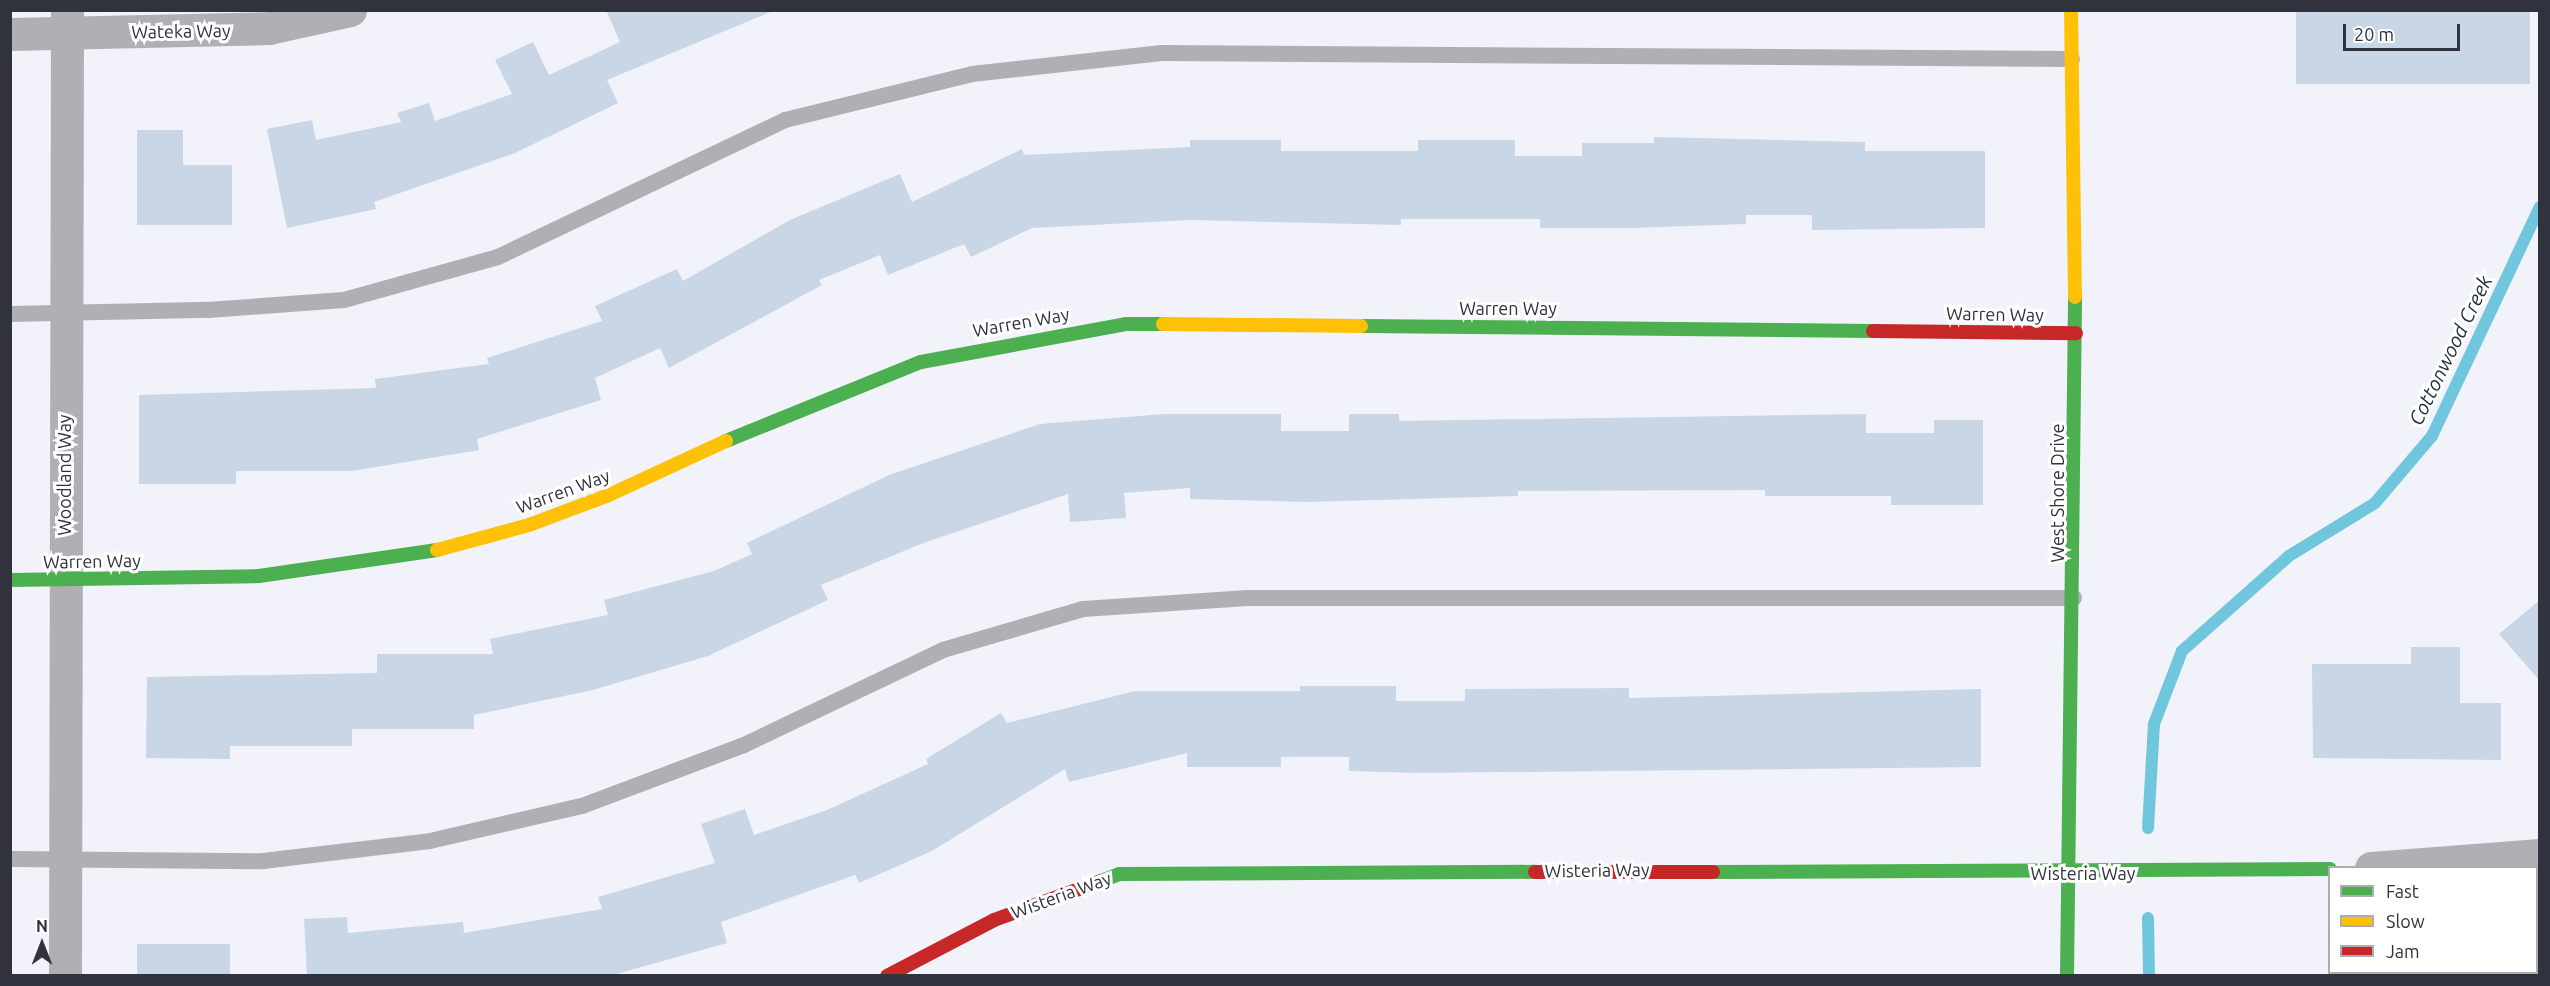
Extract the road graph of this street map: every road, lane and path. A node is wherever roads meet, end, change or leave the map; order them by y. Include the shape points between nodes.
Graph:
1 (350, 10) edge
2 (2071, 10) edge
3 (67, 22) edge
4 (10, 34) edge
5 (2072, 59) junction
6 (10, 314) edge
7 (65, 314) junction
8 (2076, 333) junction
9 (10, 580) edge
10 (63, 580) junction
11 (2074, 598) junction
12 (2540, 855) edge
13 (10, 859) edge
14 (64, 859) junction
15 (2472, 865) edge
16 (2422, 866) edge
17 (2328, 869) edge
18 (2067, 874) junction
19 (65, 975) edge
20 (887, 975) edge
21 (2067, 975) edge

1 - 3 street, Wateka Way via 268,28
2 - 5 street, West Shore Drive
3 - 4 street, Wateka Way
3 - 7 street, Woodland Way
5 - 7 lane via 1162,52 972,74 785,120 498,258 344,300
5 - 8 street, West Shore Drive
6 - 7 lane
7 - 10 street, Woodland Way
8 - 10 street, Warren Way via 1126,324 921,362 609,495 528,525 432,551 259,576
8 - 11 street, West Shore Drive
9 - 10 street, Warren Way
10 - 14 street, Woodland Way
11 - 14 lane via 1248,598 1083,609 943,650 742,746 582,806 430,841 263,861
11 - 18 street, West Shore Drive
12 - 15 street
13 - 14 lane
14 - 19 street, Woodland Way
15 - 16 street
17 - 18 street, Wisteria Way
18 - 20 street, Wisteria Way via 1790,868 1119,874 994,920
18 - 21 street, West Shore Drive

